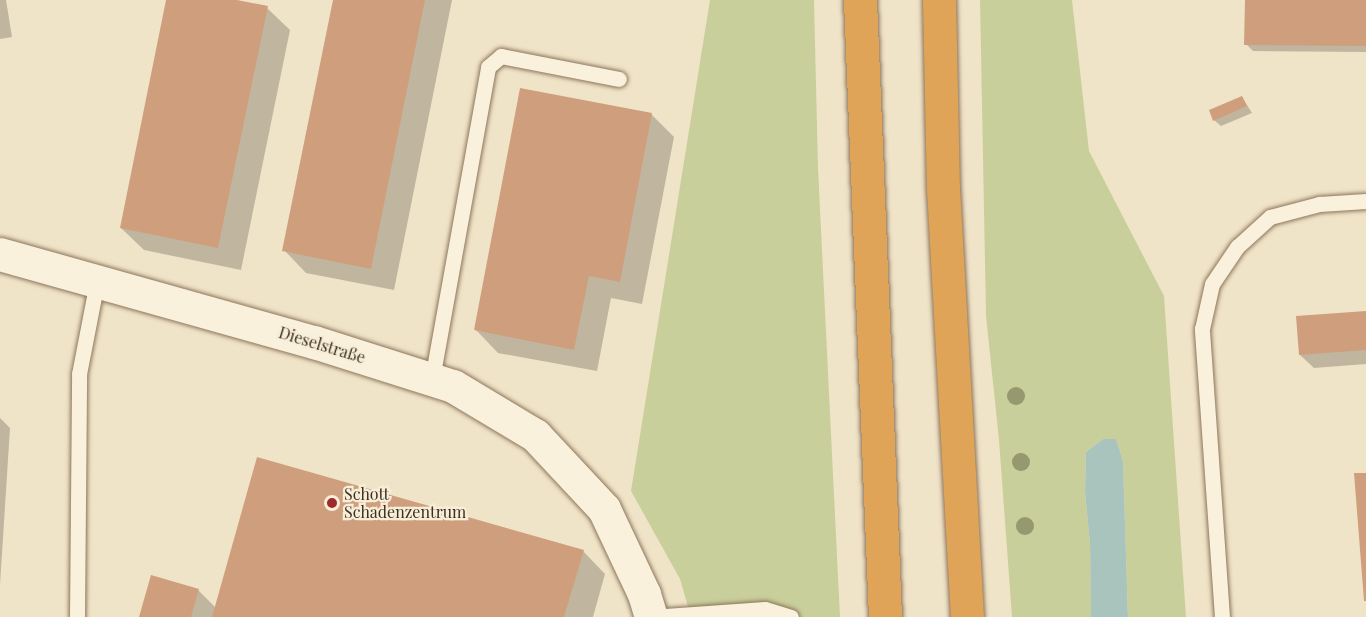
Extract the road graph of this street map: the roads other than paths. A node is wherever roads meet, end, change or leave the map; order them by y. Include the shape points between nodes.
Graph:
1 (860, 0) edge
2 (939, 0) edge
3 (619, 79) dead end
4 (1366, 201) edge
5 (0, 254) edge
6 (97, 281) junction
7 (432, 379) junction
8 (77, 617) edge
9 (651, 617) edge
10 (791, 617) edge
11 (885, 617) edge
12 (967, 617) edge
13 (1222, 617) edge

1 - 11 highway
2 - 12 highway via 943,188
3 - 7 lane via 501,56 488,67
4 - 13 lane via 1319,204 1270,217 1237,246 1212,284 1202,329
5 - 6 street, Dieselstraße
6 - 7 street, Dieselstraße
6 - 8 lane via 79,374
7 - 9 street, Dieselstraße via 453,386 535,435 604,509
9 - 10 lane via 765,609

